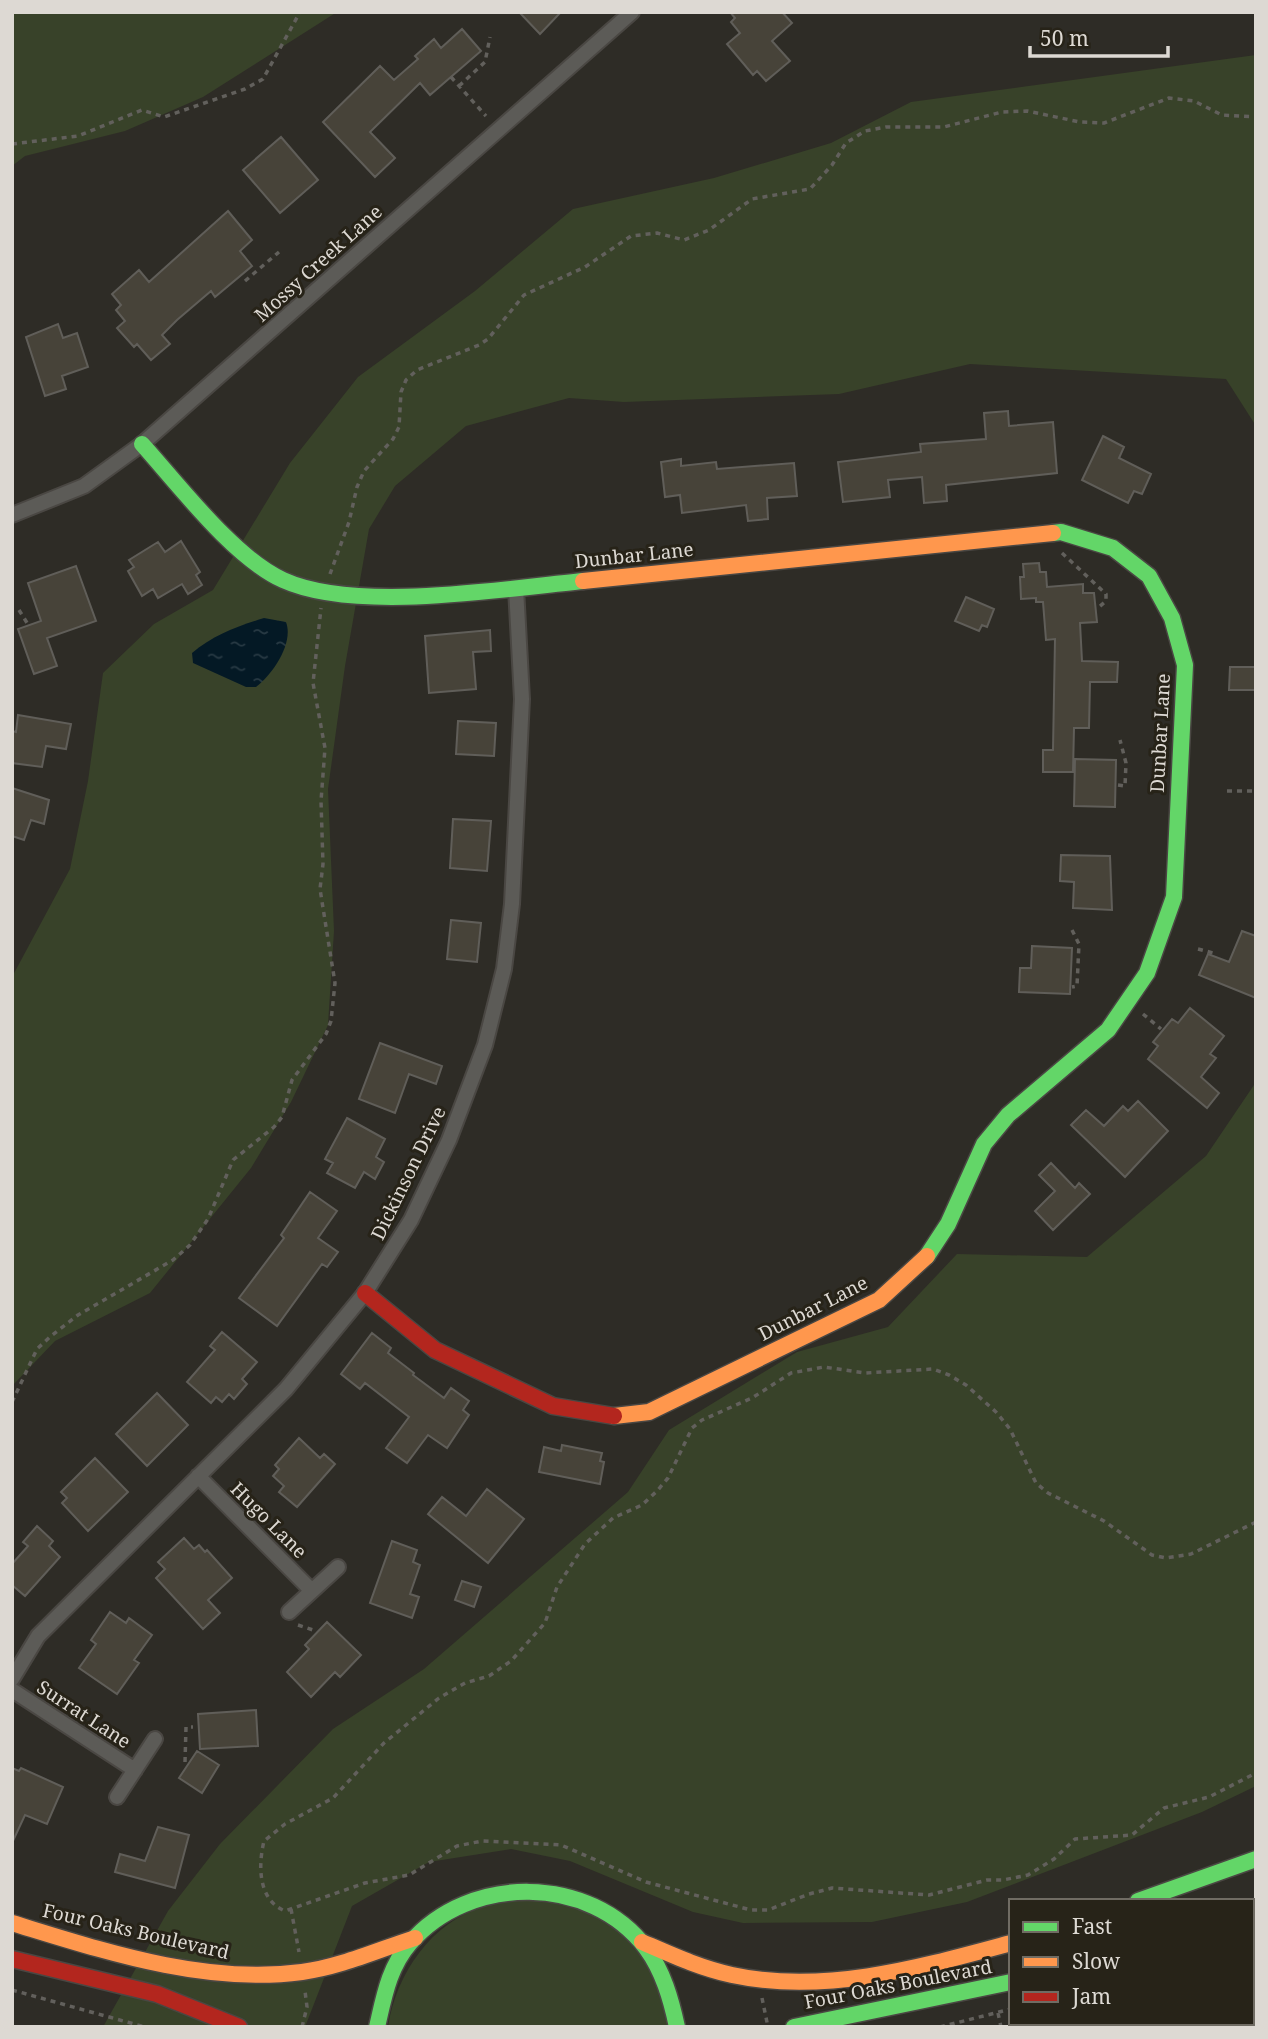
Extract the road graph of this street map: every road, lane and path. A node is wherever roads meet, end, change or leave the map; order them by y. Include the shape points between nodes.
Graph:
1 (300, 12) edge
2 (632, 12) edge
3 (489, 37) dead end
4 (451, 77) dead end
5 (459, 86) junction
6 (486, 116) dead end
7 (12, 144) edge
8 (279, 252) dead end
9 (246, 281) dead end
10 (142, 444) junction
11 (12, 515) edge
12 (1061, 531) junction
13 (516, 588) junction
14 (1098, 608) dead end
15 (19, 610) dead end
16 (29, 625) dead end
17 (1120, 740) dead end
18 (1118, 785) dead end
19 (1227, 791) dead end
20 (1255, 791) edge
21 (1072, 930) dead end
22 (1198, 949) dead end
23 (1217, 954) dead end
24 (1072, 987) dead end
25 (1143, 1014) dead end
26 (1161, 1029) dead end
27 (365, 1293) junction
28 (198, 1476) junction
29 (1256, 1522) edge
30 (338, 1567) dead end
31 (312, 1591) junction
32 (289, 1612) dead end
33 (12, 1679) edge
34 (12, 1690) edge
35 (193, 1727) dead end
36 (155, 1739) dead end
37 (185, 1762) dead end
38 (135, 1770) junction
39 (1256, 1773) edge
40 (117, 1797) dead end
41 (1256, 1859) edge
42 (1144, 1899) edge
43 (12, 1923) edge
44 (415, 1938) junction
45 (640, 1941) junction
46 (1009, 1944) edge
47 (12, 1959) edge
48 (1009, 1982) edge
49 (12, 1990) edge
50 (1009, 2010) edge
51 (998, 2013) junction
52 (963, 2021) junction
53 (145, 2027) edge
54 (239, 2027) edge
55 (377, 2027) edge
56 (677, 2027) edge
57 (794, 2027) edge
58 (940, 2027) edge
59 (965, 2027) edge
60 (1001, 2027) edge

1 - 7 path via 263,79 245,89 164,117 142,110 78,136
2 - 10 street, Mossy Creek Lane
3 - 5 path via 485,62
4 - 5 path
5 - 6 path
8 - 9 path
10 - 11 street, Mossy Creek Lane via 84,485
10 - 13 street, Dunbar Lane via 232,542 282,580 337,596 363,598
12 - 13 street, Dunbar Lane
12 - 14 path via 1061,552 1106,594
12 - 27 street, Dunbar Lane via 1113,548 1149,576 1172,618 1185,665 1174,897 1147,973 1108,1030 1008,1115 984,1144 948,1224 925,1259 879,1300 649,1412 620,1416 553,1406 435,1350
13 - 27 street, Dickinson Drive via 522,699 504,969 485,1045 449,1140 411,1220
15 - 16 path
17 - 18 path via 1125,786
19 - 20 path
21 - 24 path via 1079,944 1077,986
22 - 23 path
25 - 26 path
27 - 28 street, Dickinson Drive via 286,1389
28 - 31 street, Hugo Lane
28 - 33 street, Dickinson Drive via 38,1636
29 - 39 path via 1191,1554 1152,1555 1104,1521 1036,1483 1010,1429 966,1385 949,1375 933,1369 865,1373 824,1367 791,1373 692,1428 657,1491 642,1505 613,1518 585,1544 557,1587 545,1623 530,1643 489,1676 439,1698 369,1758 333,1798 264,1841 262,1882 275,1907 285,1911 365,1883 409,1875 457,1846 482,1840 561,1845 646,1882 751,1910 768,1910 832,1888 929,1895 1028,1875 1075,1839 1132,1835 1164,1808 1209,1797
30 - 31 street
31 - 32 street
34 - 38 street, Surrat Lane
35 - 37 path via 186,1727
36 - 38 street
38 - 40 street
41 - 42 street
43 - 44 street, Four Oaks Boulevard via 154,1960 233,1974 303,1972
44 - 45 street via 465,1901 500,1890 553,1891 597,1906
44 - 55 street via 391,1972
45 - 46 street, Four Oaks Boulevard via 672,1958 736,1978 794,1982 843,1980
45 - 56 street via 667,1985
47 - 54 street via 110,1982
48 - 57 street, Four Oaks Boulevard
49 - 53 path
50 - 51 path
51 - 52 path
51 - 60 path
52 - 58 path
52 - 59 path

